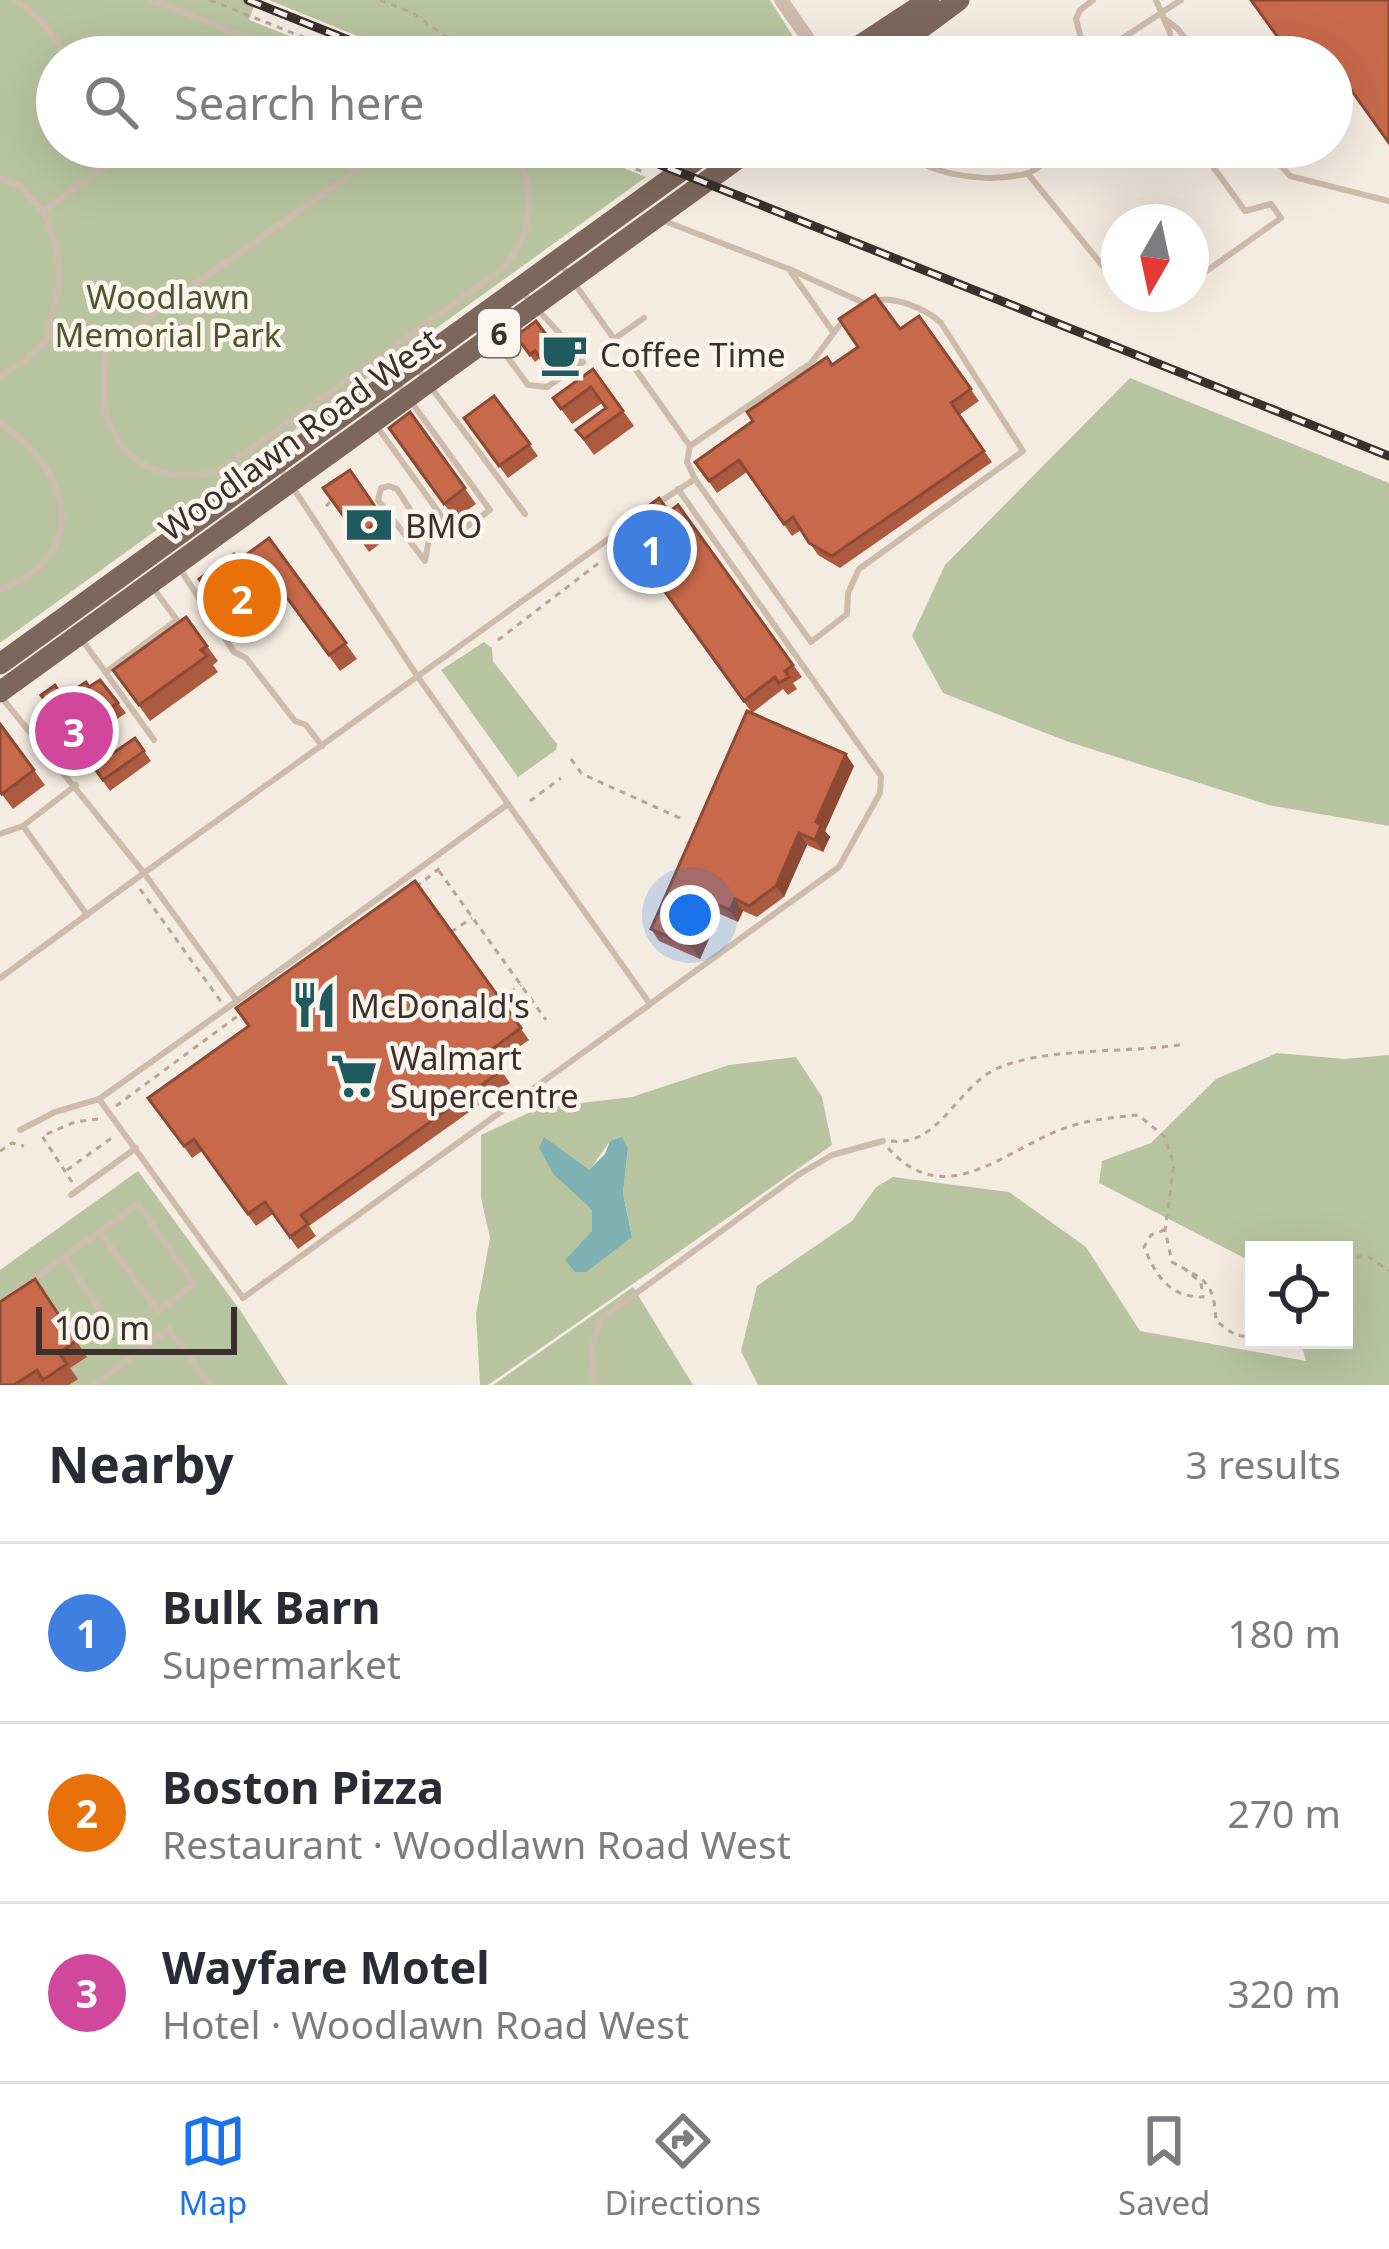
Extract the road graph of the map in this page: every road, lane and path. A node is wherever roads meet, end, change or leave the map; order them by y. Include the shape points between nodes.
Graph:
1 (16, 0) edge
2 (152, 0) edge
3 (210, 0) edge
4 (380, 0) edge
5 (781, 0) edge
6 (929, 0) edge
7 (959, 0) edge
8 (1093, 0) edge
9 (1156, 0) edge
10 (1181, 0) edge
11 (1162, 10) junction
12 (1166, 20) junction
13 (52, 36) edge
14 (242, 36) edge
15 (300, 36) edge
16 (448, 36) edge
17 (806, 36) edge
18 (874, 36) edge
19 (910, 36) edge
20 (1080, 36) edge
21 (1125, 36) edge
22 (1169, 36) edge
23 (1183, 36) edge
24 (98, 168) edge
25 (102, 168) edge
26 (351, 168) edge
27 (358, 168) edge
28 (522, 168) edge
29 (634, 168) edge
30 (685, 168) edge
31 (726, 168) edge
32 (934, 168) edge
33 (1036, 168) edge
34 (1213, 168) edge
35 (1283, 168) edge
36 (98, 171) junction
37 (350, 173) junction
38 (1028, 174) junction
39 (0, 178) edge
40 (659, 178) dead end
41 (1389, 201) edge
42 (43, 212) junction
43 (658, 219) junction
44 (558, 260) junction
45 (1101, 264) edge
46 (788, 269) junction
47 (1209, 269) edge
48 (572, 280) junction
49 (520, 288) junction
50 (866, 304) junction
51 (534, 307) junction
52 (478, 317) junction
53 (644, 319) dead end
54 (833, 332) junction
55 (50, 336) junction
56 (492, 337) junction
57 (614, 340) junction
58 (105, 348) junction
59 (420, 373) junction
60 (0, 376) edge
61 (401, 387) junction
62 (366, 412) junction
63 (0, 423) edge
64 (690, 446) junction
65 (283, 471) junction
66 (695, 479) junction
67 (678, 489) junction
68 (658, 503) edge
69 (525, 514) dead end
70 (639, 517) edge
71 (626, 542) edge
72 (617, 548) dead end
73 (169, 554) junction
74 (425, 561) joint
75 (600, 562) dead end
76 (143, 573) junction
77 (0, 590) edge
78 (71, 625) junction
79 (498, 640) dead end
80 (0, 664) edge
81 (106, 672) junction
82 (418, 677) junction
83 (0, 693) edge
84 (154, 740) dead end
85 (322, 746) junction
86 (571, 759) dead end
87 (561, 778) dead end
88 (76, 785) junction
89 (530, 801) dead end
90 (508, 804) junction
91 (682, 819) dead end
92 (23, 826) junction
93 (0, 834) edge
94 (445, 860) dead end
95 (439, 871) junction
96 (144, 873) junction
97 (134, 880) junction
98 (408, 893) edge
99 (87, 915) junction
100 (472, 918) junction
101 (449, 934) edge
102 (0, 979) edge
103 (520, 985) junction
104 (499, 1000) edge
105 (237, 1001) junction
106 (650, 1004) junction
107 (226, 1008) junction
108 (245, 1010) edge
109 (233, 1019) junction
110 (546, 1020) dead end
111 (1184, 1044) dead end
112 (99, 1099) junction
113 (109, 1112) junction
114 (20, 1130) dead end
115 (115, 1136) dead end
116 (883, 1141) junction
117 (24, 1146) dead end
118 (136, 1148) junction
119 (0, 1151) edge
120 (64, 1172) junction
121 (75, 1193) joint
122 (1165, 1230) junction
123 (100, 1232) junction
124 (64, 1257) junction
125 (1353, 1258) edge
126 (1184, 1268) junction
127 (1389, 1271) edge
128 (0, 1303) edge
129 (158, 1311) junction
130 (109, 1324) dead end
131 (169, 1329) junction
132 (1245, 1336) edge
133 (94, 1385) edge
134 (210, 1385) edge
135 (594, 1385) edge

1 - 13 lane
2 - 14 lane
3 - 15 path
4 - 16 path
5 - 17 street
6 - 18 main road
7 - 19 main road
8 - 20 lane via 1076,19
9 - 11 lane
10 - 11 lane
11 - 12 lane
11 - 21 lane
12 - 22 lane
12 - 23 lane
24 - 36 lane
25 - 36 lane
26 - 37 lane
27 - 37 lane
28 - 58 lane via 530,223 512,259 224,468 169,476 123,448 104,402
29 - 40 path
30 - 44 main road, Woodlawn Road West / 6
31 - 43 main road, Woodlawn Road West / 6
32 - 38 lane via 966,177
33 - 38 lane
34 - 47 lane via 1245,211 1271,204 1281,218
35 - 41 lane
36 - 42 lane
37 - 58 lane
38 - 45 lane
39 - 42 lane via 20,186
42 - 55 lane via 59,286
43 - 46 lane
43 - 48 main road, Woodlawn Road West / 6
44 - 48 lane
44 - 49 main road, Woodlawn Road West / 6
46 - 50 lane
46 - 54 lane
48 - 51 main road, Woodlawn Road West / 6
48 - 57 lane
49 - 51 lane
49 - 52 main road, Woodlawn Road West / 6
50 - 54 lane
50 - 66 lane via 886,298 932,314 1023,451 859,569 847,614 812,642
51 - 56 main road, Woodlawn Road West / 6
51 - 56 lane via 583,362 547,387 528,385
52 - 56 lane
52 - 59 main road, Woodlawn Road West / 6
53 - 57 lane
54 - 64 lane via 811,363
55 - 58 lane
55 - 60 lane
56 - 59 main road, Woodlawn Road West / 6
57 - 64 lane
59 - 61 main road, Woodlawn Road West / 6
59 - 69 lane
61 - 62 main road, Woodlawn Road West / 6
61 - 62 lane via 490,510 454,535
62 - 65 main road, Woodlawn Road West / 6
63 - 77 lane via 39,458 63,524 47,561
64 - 66 lane
65 - 73 main road, Woodlawn Road West / 6
65 - 82 lane
66 - 67 lane
67 - 68 lane
67 - 106 lane via 881,776 880,793 839,867
70 - 82 lane
71 - 72 path
73 - 76 main road, Woodlawn Road West / 6
73 - 85 lane via 234,652
74 - 74 lane via 378,500 381,488 397,489 425,533
75 - 79 path
76 - 78 main road, Woodlawn Road West / 6
76 - 81 lane via 177,620
78 - 80 main road, Woodlawn Road West / 6
78 - 81 lane
78 - 83 main road, Woodlawn Road West / 6
81 - 84 lane
82 - 85 lane
82 - 90 lane
83 - 88 lane
85 - 96 lane
86 - 91 path via 582,774
87 - 89 path
88 - 92 lane
88 - 96 lane
90 - 105 lane
90 - 106 lane
92 - 93 lane
92 - 99 lane
94 - 95 path
95 - 98 path
95 - 100 path
96 - 97 lane
96 - 105 lane
97 - 99 lane
97 - 107 path
99 - 102 lane
100 - 101 path
100 - 103 path
103 - 104 path
103 - 110 path
105 - 107 lane
106 - 118 lane via 243,1298
107 - 109 path
107 - 112 lane
108 - 109 path
109 - 113 path
111 - 116 path via 1014,1063 971,1086 915,1141
112 - 113 lane
112 - 114 lane
113 - 118 lane
113 - 120 path via 41,1136
115 - 120 path
116 - 122 path via 908,1166 955,1177 1067,1127 1136,1114 1164,1136 1174,1164
116 - 135 lane via 798,1175 602,1319 592,1346
117 - 119 path
118 - 121 lane
120 - 121 path
122 - 126 path via 1172,1262
122 - 126 path via 1144,1246 1160,1280 1179,1295 1203,1297
123 - 124 lane
123 - 129 lane
123 - 129 lane via 138,1204 194,1284
124 - 128 lane
124 - 130 lane
125 - 127 path via 1367,1256
126 - 132 path via 1210,1287 1216,1321
129 - 131 lane
131 - 133 lane
131 - 134 lane

